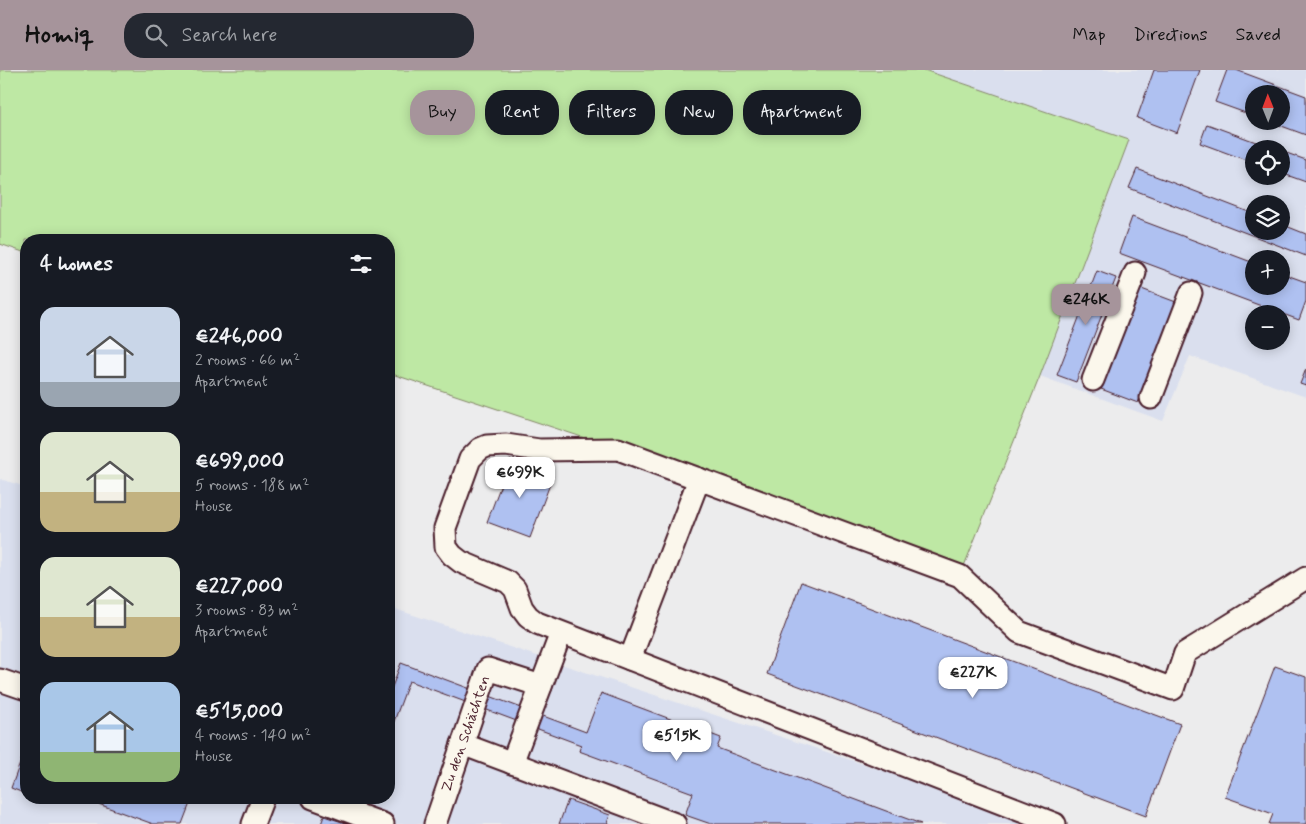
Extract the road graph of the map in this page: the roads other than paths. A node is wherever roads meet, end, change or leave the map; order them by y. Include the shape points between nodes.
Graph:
1 (1135, 273) dead end
2 (1191, 293) dead end
3 (1093, 380) dead end
4 (1151, 398) dead end
5 (698, 479) junction
6 (1306, 578) edge
7 (560, 633) junction
8 (630, 659) junction
9 (0, 680) edge
10 (541, 686) junction
11 (20, 687) edge
12 (462, 744) junction
13 (512, 764) junction
14 (261, 804) edge
15 (329, 804) edge
16 (253, 824) edge
17 (383, 824) edge
18 (435, 824) edge
19 (674, 824) edge
20 (1055, 824) edge

1 - 3 lane
2 - 4 lane
5 - 6 lane via 960,576 1019,632 1173,689 1185,653
5 - 7 lane via 618,449 539,450 496,444 475,453 445,528 446,547 460,562 508,582 528,616 537,624
5 - 8 lane
7 - 8 lane
7 - 10 lane
8 - 20 lane
9 - 11 lane
10 - 12 lane, Zu den Schächten via 488,669
10 - 13 lane
12 - 13 lane
12 - 18 lane, Zu den Schächten
13 - 19 lane
14 - 16 lane
15 - 17 lane

